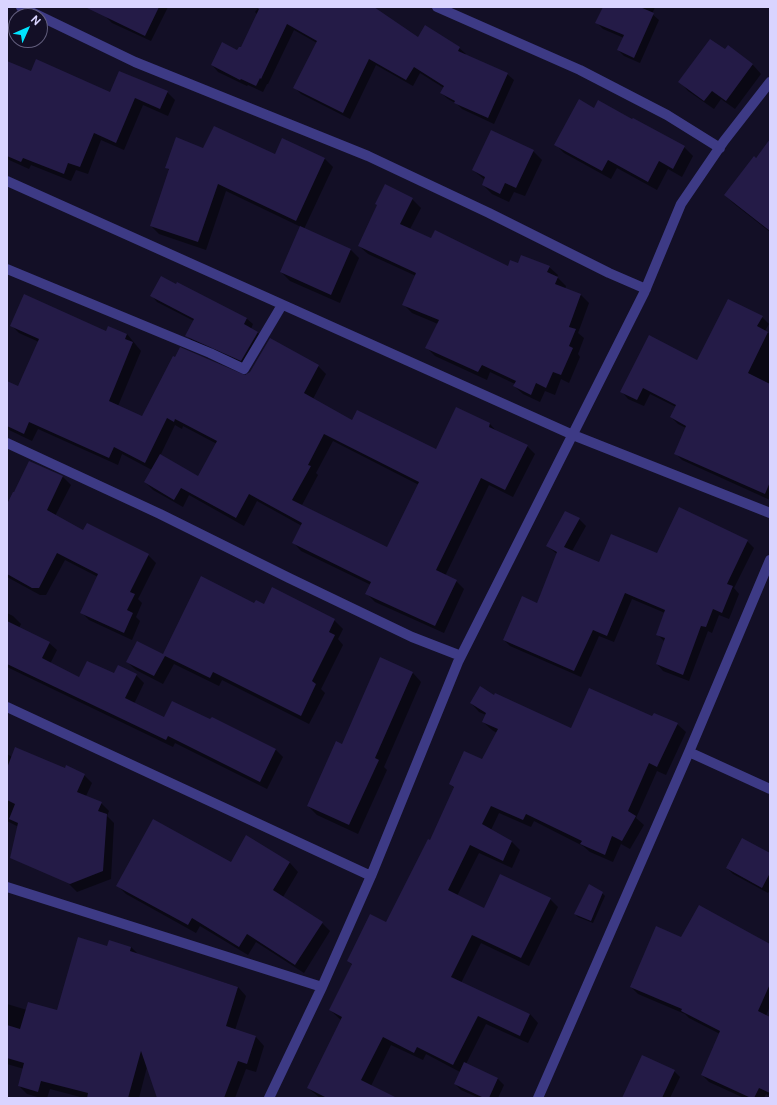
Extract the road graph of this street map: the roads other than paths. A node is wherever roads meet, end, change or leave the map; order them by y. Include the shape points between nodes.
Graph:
1 (22, 7) edge
2 (437, 7) edge
3 (770, 82) edge
4 (720, 148) junction
5 (7, 181) edge
6 (7, 269) edge
7 (646, 289) junction
8 (282, 305) junction
9 (573, 435) junction
10 (7, 443) edge
11 (770, 513) edge
12 (770, 560) edge
13 (461, 656) junction
14 (7, 707) edge
15 (689, 752) junction
16 (770, 788) edge
17 (371, 876) junction
18 (7, 887) edge
19 (322, 988) junction
20 (269, 1098) edge
21 (538, 1098) edge

1 - 7 street via 135,62 368,156
2 - 4 street via 580,70 667,115
3 - 4 street
4 - 7 street via 681,204
5 - 8 street
6 - 8 street via 244,369
7 - 9 street
8 - 9 street
9 - 11 street
9 - 13 street
10 - 13 street via 405,633
12 - 15 street
13 - 17 street
14 - 17 street
15 - 16 street
15 - 21 street
17 - 19 street
18 - 19 street
19 - 20 street

